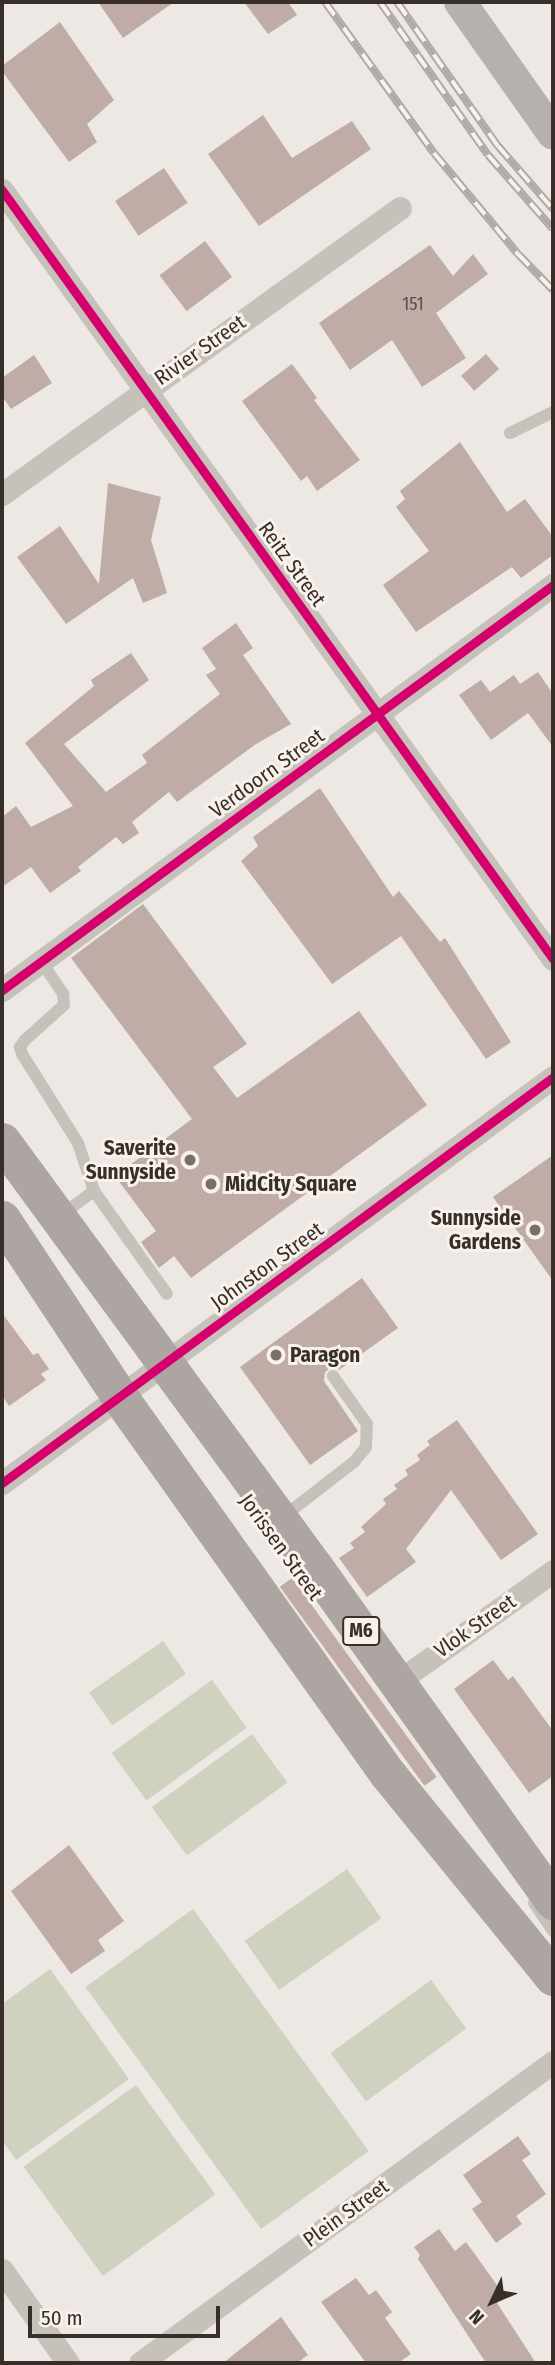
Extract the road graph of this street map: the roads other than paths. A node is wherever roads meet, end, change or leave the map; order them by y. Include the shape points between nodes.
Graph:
1 (460, 2) edge
2 (553, 134) edge
3 (2, 190) edge
4 (400, 208) dead end
5 (144, 389) junction
6 (553, 412) edge
7 (510, 433) dead end
8 (2, 494) edge
9 (553, 585) edge
10 (379, 713) junction
11 (553, 959) edge
12 (41, 961) junction
13 (2, 990) edge
14 (553, 1077) edge
15 (2, 1141) edge
16 (2, 1175) edge
17 (94, 1191) junction
18 (2, 1204) edge
19 (58, 1218) junction
20 (2, 1219) edge
21 (167, 1294) dead end
22 (333, 1376) dead end
23 (143, 1379) junction
24 (2, 1483) edge
25 (279, 1519) junction
26 (230, 1550) junction
27 (553, 1571) edge
28 (365, 1661) dead end
29 (397, 1682) junction
30 (477, 1818) dead end
31 (462, 1843) dead end
32 (539, 1895) edge
33 (553, 1931) edge
34 (547, 1953) edge
35 (553, 2062) edge
36 (2, 2270) edge
37 (68, 2363) edge
38 (140, 2363) edge

1 - 2 main road
3 - 5 street, Reitz Street
4 - 5 street, Rivier Street
5 - 8 street, Rivier Street
5 - 10 street, Reitz Street
6 - 7 lane
9 - 10 street, Verdoorn Street
10 - 11 street, Reitz Street
10 - 12 street, Verdoorn Street
12 - 13 street, Verdoorn Street
12 - 17 lane via 63,994 64,1005 20,1047 78,1143
14 - 23 street, Johnston Street
15 - 19 main road, Jorissen Street / M6
16 - 23 main road
17 - 19 lane
17 - 21 lane
18 - 23 lane, Jorissen Street
19 - 23 main road, Jorissen Street / M6
20 - 23 main road, Jorissen Street / M6
22 - 25 lane via 367,1424 366,1447 354,1462
23 - 24 street, Johnston Street
23 - 25 main road, Jorissen Street / M6
23 - 26 main road, Jorissen Street / M6
25 - 29 main road, Jorissen Street / M6
26 - 31 lane, Jorissen Street via 406,1781
26 - 34 main road, Jorissen Street / M6 via 416,1811
27 - 29 street, Vlok Street
28 - 30 lane
29 - 32 main road, Jorissen Street / M6
32 - 33 lane, Jorissen Street
35 - 38 street, Plein Street
36 - 37 street

